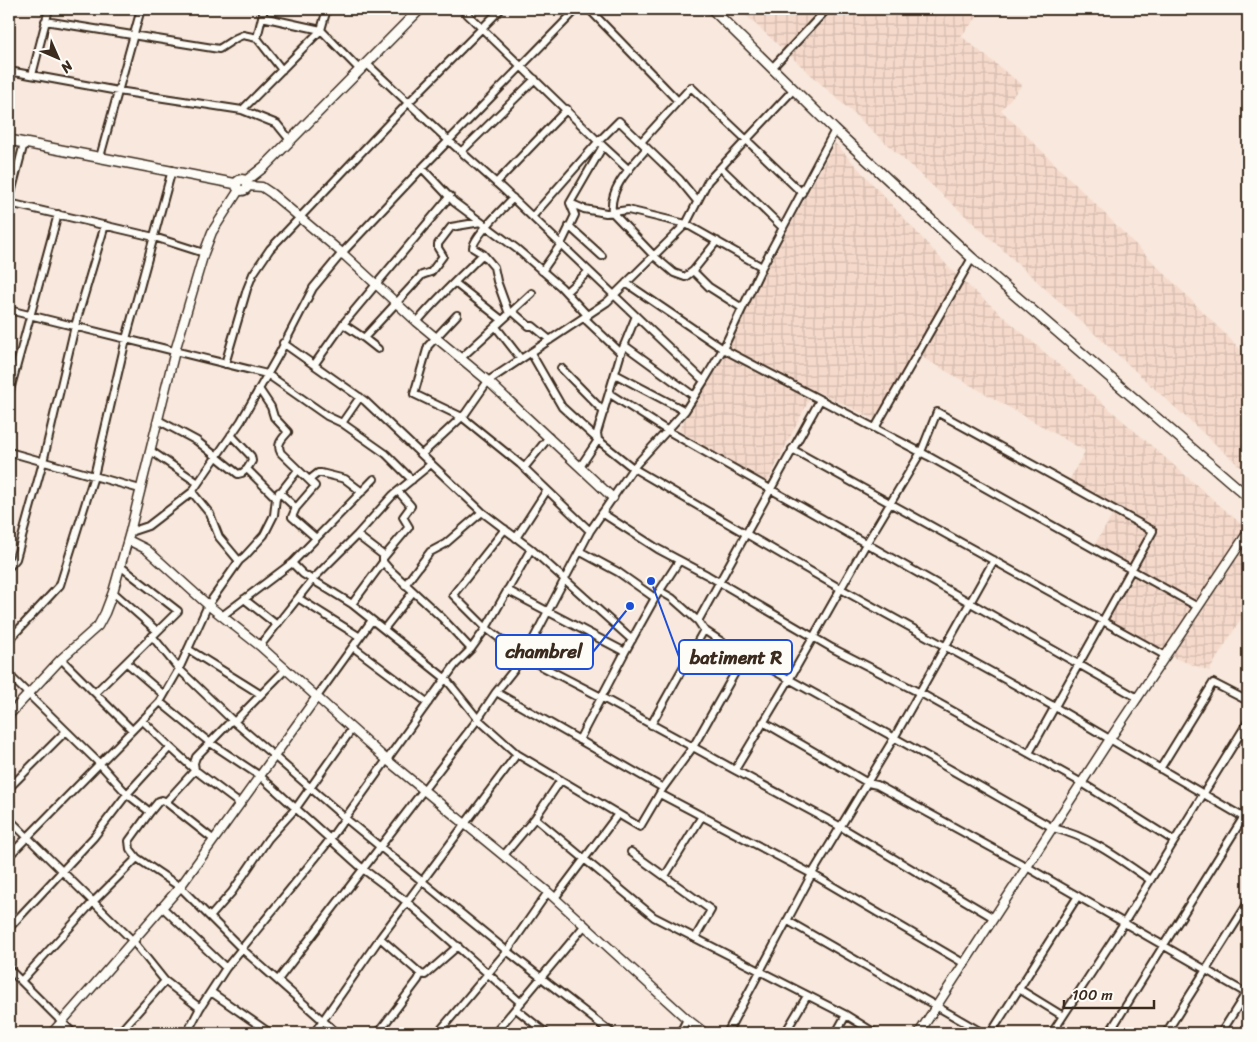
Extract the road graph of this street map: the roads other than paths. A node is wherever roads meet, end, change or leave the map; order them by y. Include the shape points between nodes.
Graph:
1 (49, 9) edge
2 (140, 9) edge
3 (264, 9) edge
4 (327, 9) edge
5 (420, 9) edge
6 (462, 9) edge
7 (501, 9) edge
8 (577, 9) edge
9 (589, 9) edge
10 (827, 9) edge
11 (719, 11) edge
12 (262, 17) junction
13 (45, 22) junction
14 (482, 28) junction
15 (321, 30) junction
16 (133, 36) junction
17 (258, 38) junction
18 (521, 65) junction
19 (364, 67) junction
20 (772, 68) junction
21 (282, 70) junction
22 (9, 71) edge
23 (32, 75) junction
24 (535, 79) junction
25 (794, 89) junction
26 (118, 91) junction
27 (678, 101) junction
28 (408, 103) junction
29 (567, 109) junction
30 (242, 110) junction
31 (836, 130) junction
32 (9, 140) edge
33 (290, 140) junction
34 (448, 140) junction
35 (748, 140) junction
36 (24, 142) junction
37 (641, 142) junction
38 (601, 144) junction
39 (646, 148) junction
40 (462, 150) junction
41 (100, 157) junction
42 (422, 168) junction
43 (721, 168) junction
44 (172, 170) junction
45 (629, 170) junction
46 (496, 183) junction
47 (242, 185) junction
48 (802, 193) junction
49 (450, 196) junction
50 (513, 198) junction
51 (697, 201) junction
52 (9, 202) edge
53 (570, 203) junction
54 (612, 212) junction
55 (58, 214) junction
56 (532, 217) junction
57 (300, 218) junction
58 (481, 222) junction
59 (686, 224) junction
60 (105, 225) junction
61 (488, 226) junction
62 (569, 226) junction
63 (783, 228) junction
64 (154, 238) junction
65 (716, 241) junction
66 (561, 244) junction
67 (204, 253) junction
68 (342, 253) junction
69 (483, 254) junction
70 (602, 256) dead end
71 (654, 256) junction
72 (972, 258) junction
73 (762, 267) junction
74 (542, 271) junction
75 (589, 271) junction
76 (693, 271) junction
77 (455, 283) junction
78 (626, 283) junction
79 (376, 285) junction
80 (566, 292) junction
81 (532, 293) dead end
82 (614, 295) junction
83 (396, 303) junction
84 (742, 308) junction
85 (9, 310) edge
86 (511, 313) junction
87 (30, 315) junction
88 (457, 315) dead end
89 (636, 316) junction
90 (586, 317) junction
91 (502, 320) junction
92 (417, 322) junction
93 (343, 324) junction
94 (75, 326) junction
95 (496, 327) junction
96 (436, 336) junction
97 (364, 338) junction
98 (126, 339) junction
99 (550, 340) junction
100 (283, 343) junction
101 (624, 345) junction
102 (378, 349) dead end
103 (723, 349) junction
104 (175, 351) junction
105 (531, 353) junction
106 (621, 353) junction
107 (461, 358) junction
108 (522, 359) junction
109 (225, 364) junction
110 (314, 364) junction
111 (560, 368) dead end
112 (267, 374) junction
113 (615, 374) junction
114 (488, 381) junction
115 (704, 381) junction
116 (259, 389) junction
117 (9, 394) edge
118 (610, 394) junction
119 (694, 396) junction
120 (360, 397) junction
121 (820, 400) junction
122 (684, 411) junction
123 (604, 412) junction
124 (462, 417) junction
125 (158, 420) junction
126 (342, 423) junction
127 (875, 428) junction
128 (668, 431) junction
129 (232, 435) junction
130 (549, 438) junction
131 (598, 440) junction
132 (792, 449) junction
133 (151, 451) junction
134 (9, 452) edge
135 (921, 452) junction
136 (422, 454) junction
137 (217, 457) junction
138 (43, 462) junction
139 (432, 464) junction
140 (580, 467) junction
141 (524, 468) junction
142 (633, 468) junction
143 (247, 469) junction
144 (298, 470) junction
145 (94, 476) junction
146 (374, 479) dead end
147 (309, 480) junction
148 (412, 480) junction
149 (198, 483) junction
150 (140, 489) junction
151 (770, 489) junction
152 (547, 490) junction
153 (398, 491) junction
154 (192, 492) junction
155 (362, 492) junction
156 (278, 495) junction
157 (1248, 497) edge
158 (613, 498) junction
159 (890, 503) junction
160 (296, 508) junction
161 (482, 512) junction
162 (602, 513) junction
163 (505, 529) junction
164 (590, 531) junction
165 (1248, 532) edge
166 (746, 533) junction
167 (357, 535) junction
168 (129, 536) junction
169 (316, 538) junction
170 (516, 538) junction
171 (866, 544) junction
172 (531, 549) junction
173 (581, 552) junction
174 (384, 560) junction
175 (994, 560) junction
176 (239, 561) junction
177 (678, 561) junction
178 (292, 563) junction
179 (120, 566) junction
180 (9, 567) edge
181 (1131, 569) junction
182 (313, 579) junction
183 (565, 581) junction
184 (719, 582) junction
185 (405, 585) junction
186 (841, 589) junction
187 (507, 590) junction
188 (660, 591) junction
189 (113, 592) junction
190 (413, 592) junction
191 (298, 598) junction
192 (655, 598) junction
193 (244, 599) junction
194 (970, 602) junction
195 (352, 604) junction
196 (208, 605) junction
197 (1198, 607) junction
198 (548, 612) junction
199 (222, 616) junction
200 (372, 620) junction
201 (698, 621) junction
202 (1103, 621) junction
203 (277, 624) junction
204 (486, 628) junction
205 (384, 629) junction
206 (704, 630) junction
207 (157, 631) junction
208 (152, 636) junction
209 (360, 637) junction
210 (813, 637) junction
211 (9, 640) edge
212 (632, 640) junction
213 (260, 646) junction
214 (945, 646) junction
215 (353, 647) junction
216 (188, 649) junction
217 (471, 650) junction
218 (625, 652) junction
219 (744, 655) junction
220 (1166, 656) junction
221 (524, 657) junction
222 (61, 659) junction
223 (127, 663) junction
224 (1079, 665) junction
225 (180, 669) junction
226 (286, 669) junction
227 (9, 675) edge
228 (446, 679) junction
229 (790, 680) junction
230 (496, 692) junction
231 (919, 692) junction
232 (95, 693) junction
233 (28, 694) junction
234 (260, 694) junction
235 (164, 695) junction
236 (601, 697) junction
237 (316, 698) junction
238 (1138, 698) junction
239 (160, 702) junction
240 (1248, 702) edge
241 (428, 703) junction
242 (1055, 707) junction
243 (9, 715) edge
244 (478, 719) junction
245 (142, 720) junction
246 (234, 721) junction
247 (763, 722) junction
248 (1248, 722) edge
249 (651, 725) junction
250 (352, 729) junction
251 (66, 730) junction
252 (132, 730) junction
253 (894, 738) junction
254 (1110, 739) junction
255 (578, 740) junction
256 (209, 742) junction
257 (693, 747) junction
258 (170, 748) junction
259 (517, 754) junction
260 (1029, 754) junction
261 (274, 756) junction
262 (387, 760) junction
263 (100, 763) junction
264 (1160, 769) junction
265 (195, 770) junction
266 (735, 770) junction
267 (260, 776) junction
268 (561, 780) junction
269 (868, 783) junction
270 (1082, 783) junction
271 (310, 787) junction
272 (9, 788) edge
273 (424, 790) junction
274 (662, 791) junction
275 (127, 794) junction
276 (1203, 794) junction
277 (166, 802) junction
278 (240, 804) junction
279 (296, 808) junction
280 (1248, 810) edge
281 (150, 812) junction
282 (618, 814) junction
283 (702, 816) junction
284 (345, 818) junction
285 (535, 818) junction
286 (9, 819) edge
287 (1246, 819) edge
288 (466, 823) junction
289 (841, 827) junction
290 (1053, 828) junction
291 (28, 838) junction
292 (330, 839) junction
293 (214, 840) junction
294 (1174, 840) junction
295 (381, 846) junction
296 (631, 852) dead end
297 (504, 855) junction
298 (9, 856) edge
299 (136, 858) junction
300 (585, 859) junction
301 (1027, 867) junction
302 (363, 869) junction
303 (62, 871) junction
304 (812, 874) junction
305 (665, 876) junction
306 (423, 880) junction
307 (1150, 880) junction
308 (180, 886) junction
309 (548, 892) junction
310 (1078, 896) junction
311 (555, 898) junction
312 (93, 902) junction
313 (407, 902) junction
314 (1248, 903) edge
315 (162, 907) junction
316 (210, 917) junction
317 (994, 918) junction
318 (788, 920) junction
319 (1124, 923) junction
320 (585, 925) junction
321 (9, 928) edge
322 (380, 938) junction
323 (695, 938) junction
324 (133, 941) junction
325 (1164, 945) junction
326 (458, 946) junction
327 (242, 949) junction
328 (507, 951) junction
329 (965, 964) junction
330 (226, 968) junction
331 (9, 969) edge
332 (1206, 970) junction
333 (761, 972) junction
334 (421, 974) junction
335 (488, 974) junction
336 (542, 979) junction
337 (278, 980) junction
338 (21, 981) junction
339 (165, 981) junction
340 (1019, 989) junction
341 (1247, 991) edge
342 (211, 992) junction
343 (807, 996) junction
344 (521, 1003) junction
345 (937, 1007) junction
346 (200, 1008) junction
347 (516, 1009) junction
348 (846, 1015) junction
349 (1063, 1016) junction
350 (687, 1019) junction
351 (324, 1021) junction
352 (62, 1022) junction
353 (52, 1033) edge
354 (73, 1033) edge
355 (119, 1033) edge
356 (188, 1033) edge
357 (270, 1033) edge
358 (314, 1033) edge
359 (337, 1033) edge
360 (378, 1033) edge
361 (438, 1033) edge
362 (495, 1033) edge
363 (546, 1033) edge
364 (612, 1033) edge
365 (680, 1033) edge
366 (705, 1033) edge
367 (727, 1033) edge
368 (785, 1033) edge
369 (836, 1033) edge
370 (875, 1033) edge
371 (919, 1033) edge
372 (983, 1033) edge
373 (991, 1033) edge
374 (1052, 1033) edge
375 (1109, 1033) edge
376 (1166, 1033) edge
377 (1221, 1033) edge

1 - 13 street
2 - 16 street
3 - 12 street
4 - 15 street
5 - 19 main road
6 - 14 street
7 - 14 street
8 - 18 street
9 - 27 street
10 - 20 street
11 - 20 main road
12 - 15 street
12 - 17 street
13 - 16 street
13 - 23 street
14 - 18 street
14 - 28 street
15 - 19 street
15 - 21 street
16 - 17 street via 219,49 243,35
16 - 26 street
17 - 21 street
18 - 24 street
18 - 34 street
19 - 28 street
19 - 33 main road
20 - 25 main road
21 - 30 street
22 - 23 street
23 - 26 street
24 - 29 street
24 - 40 street
25 - 31 main road
25 - 35 street
26 - 30 street
26 - 41 street
27 - 35 street via 692,87
27 - 37 street
28 - 34 street
28 - 57 street
29 - 38 street
29 - 46 street
30 - 33 street via 277,124
31 - 48 street
31 - 72 main road
32 - 36 main road
33 - 47 main road
34 - 40 street
34 - 42 street
35 - 43 street
35 - 48 street
36 - 41 main road
36 - 52 street
37 - 38 street via 619,121
37 - 39 street
38 - 45 street
38 - 53 street
38 - 56 street
39 - 45 street
39 - 51 street
40 - 46 street
41 - 44 main road
42 - 49 street
42 - 68 street
43 - 51 street via 708,181
43 - 63 street
44 - 47 main road
44 - 64 street
45 - 54 street via 614,192
46 - 50 street
47 - 57 street via 271,193
47 - 67 street via 212,232
48 - 63 street
49 - 58 street
49 - 79 street
50 - 56 street
50 - 61 street
51 - 59 street
52 - 55 street
53 - 54 street via 584,210
53 - 62 street via 575,215
54 - 59 street via 628,210
54 - 71 street
55 - 60 street
55 - 87 street
56 - 66 street
57 - 68 street
57 - 109 street via 270,249 253,274
58 - 61 street
58 - 83 street via 451,227 438,244 443,256 432,272 422,275
59 - 65 street
59 - 71 street
60 - 64 street
60 - 94 street
61 - 69 street via 473,244 473,248
61 - 74 street
62 - 66 street
62 - 70 street
63 - 73 street
64 - 67 street
64 - 98 street
65 - 73 street
65 - 76 street
66 - 74 street
66 - 75 street
67 - 104 street
68 - 79 street
68 - 100 street via 313,288
69 - 77 street
69 - 86 street via 494,268
71 - 76 street via 674,273 685,277
71 - 78 street
72 - 127 street
72 - 157 main road
73 - 84 street
74 - 80 street
75 - 80 street
75 - 82 street
76 - 84 street via 709,287
77 - 91 street
77 - 92 street
78 - 82 street
78 - 103 street
79 - 83 street
79 - 93 street
80 - 90 street
81 - 86 street
82 - 89 street
82 - 90 street
83 - 92 street
83 - 97 street
84 - 103 street
85 - 87 street
86 - 91 street
86 - 99 street
87 - 94 street
87 - 117 street
88 - 96 street
89 - 101 street
89 - 115 street
90 - 99 street
90 - 106 street
91 - 95 street
92 - 96 street
93 - 97 street
93 - 110 street
94 - 98 street
94 - 138 street
95 - 107 street
95 - 108 street
96 - 107 street
96 - 124 street via 428,346 414,394
97 - 102 street
98 - 104 street
98 - 145 street
99 - 105 street
100 - 110 street
100 - 112 street
101 - 106 street
101 - 119 street
103 - 115 street
103 - 121 street
104 - 109 street
104 - 125 street
105 - 108 street
105 - 131 street via 562,407
106 - 113 street
107 - 114 street
108 - 114 street
109 - 112 street
110 - 120 street
111 - 123 street
112 - 116 street
112 - 126 street
113 - 118 street
113 - 122 street
114 - 124 street
114 - 130 street
115 - 119 street
116 - 129 street
116 - 144 street via 274,417 288,432 279,448
118 - 123 street
118 - 128 street
119 - 122 street
120 - 126 street
120 - 136 street
121 - 127 street
121 - 132 street
122 - 128 street
123 - 131 street
124 - 136 street
124 - 141 street
125 - 133 street
125 - 137 street via 197,441
126 - 148 street via 386,454
127 - 135 street
128 - 142 street
128 - 151 street
129 - 137 street
129 - 143 street via 251,456
130 - 140 street
130 - 141 street
131 - 140 street
131 - 142 street
132 - 151 street
132 - 159 street
133 - 149 street
133 - 150 street
134 - 138 street
135 - 159 street
135 - 181 street
135 - 181 street via 938,412 1154,531
136 - 139 street
137 - 143 street via 238,474
137 - 149 street
138 - 145 street
138 - 180 street via 16,559
139 - 148 street
139 - 161 street
140 - 158 street
141 - 152 street
142 - 158 street
142 - 166 street
143 - 156 street
144 - 147 street
144 - 156 street
145 - 150 street
145 - 211 street via 60,585
146 - 155 street
147 - 155 street via 321,473 345,479
147 - 160 street via 315,486
148 - 153 street
149 - 154 street
150 - 168 street
151 - 166 street
151 - 171 street
152 - 164 street
152 - 170 street
153 - 167 street
153 - 174 street via 411,506 403,517 409,527
154 - 168 street via 148,526
154 - 176 street via 210,514 219,537
155 - 169 street
156 - 160 street
156 - 176 street via 274,515 264,534
158 - 162 street
159 - 171 street
159 - 175 street
160 - 169 street via 292,517
161 - 163 street
161 - 185 street via 445,544 430,552
162 - 164 street
162 - 177 street
163 - 170 street
163 - 204 street via 453,595
164 - 173 street
165 - 197 street
166 - 184 street
166 - 186 street
167 - 174 street via 384,555
167 - 182 street
168 - 179 street
168 - 196 street
169 - 178 street
170 - 172 street
171 - 186 street
171 - 194 street
172 - 183 street
172 - 187 street
173 - 183 street
173 - 192 street via 618,572
174 - 185 street
174 - 195 street
175 - 194 street
175 - 202 street
176 - 196 street
177 - 184 street
177 - 188 street
178 - 182 street
178 - 193 street
179 - 189 street
179 - 207 street via 178,611
181 - 197 street
181 - 202 street
182 - 191 street
182 - 195 street
183 - 198 street
183 - 212 street
184 - 201 street
184 - 210 street
185 - 190 street
186 - 210 street
186 - 214 street
187 - 198 street
187 - 204 street
188 - 192 street
188 - 201 street
189 - 207 street
189 - 222 street via 98,626
190 - 205 street
190 - 217 street
191 - 203 street
191 - 209 street
192 - 212 street
193 - 199 street
193 - 203 street
194 - 214 street
194 - 224 street
195 - 200 street
196 - 199 street
196 - 216 street
197 - 220 street
198 - 218 street
198 - 221 street
199 - 213 street
200 - 205 street
200 - 209 street
201 - 206 street
202 - 220 street
202 - 224 street
203 - 213 street
204 - 217 street
204 - 221 street
205 - 228 street
206 - 219 street
206 - 249 street
207 - 208 street
208 - 223 street
208 - 225 street
209 - 215 street
210 - 229 street
210 - 231 street
212 - 218 street
213 - 226 street
214 - 231 street
214 - 242 street
215 - 237 street
215 - 241 street
216 - 225 street
216 - 234 street
217 - 228 street via 454,665
218 - 236 street
219 - 229 street
219 - 257 street
220 - 238 street
221 - 230 street
221 - 236 street
222 - 232 street
222 - 233 street
223 - 232 street
223 - 235 street
224 - 238 street
224 - 242 street
225 - 235 street
225 - 246 street
226 - 234 street
226 - 237 street
227 - 233 street
228 - 241 street
228 - 244 street
229 - 247 street
229 - 253 street
230 - 244 street
230 - 255 street
231 - 253 street
231 - 260 street
232 - 252 street
233 - 243 street
233 - 251 street
234 - 246 street
235 - 239 street
236 - 249 street
236 - 255 street
237 - 250 street
237 - 261 street
238 - 254 street
239 - 245 street
239 - 256 street
240 - 264 street via 1213,682
241 - 262 street
242 - 254 street
242 - 260 street
244 - 259 street
244 - 273 street
245 - 252 street
245 - 258 street
246 - 256 street
246 - 261 street
247 - 266 street
247 - 269 street
248 - 276 street
249 - 257 street
250 - 262 street
250 - 271 street
251 - 263 street
251 - 272 street
252 - 263 street
253 - 269 street
253 - 290 street
254 - 264 street
254 - 270 street
255 - 274 street
256 - 265 street via 196,757
256 - 267 street
257 - 266 street
257 - 274 street
258 - 265 street
258 - 275 street
259 - 268 street
259 - 288 street
260 - 270 street
261 - 267 street
261 - 271 street
262 - 273 street
262 - 284 street
263 - 275 street
263 - 291 street
264 - 276 street
265 - 277 street
265 - 278 street
266 - 289 street
267 - 278 street
267 - 279 street
268 - 282 street
268 - 285 street
269 - 289 street
269 - 301 street
270 - 290 street
270 - 294 street
271 - 279 street
271 - 284 street
273 - 288 street
273 - 295 street
274 - 282 street via 640,827
274 - 283 street
275 - 281 street
275 - 303 street via 98,833
276 - 287 street
276 - 294 street
277 - 281 street via 159,801
277 - 293 street
278 - 293 street
279 - 292 street
279 - 316 street
280 - 287 street
281 - 299 street via 129,841
282 - 300 street
283 - 304 street
283 - 305 street
284 - 292 street
284 - 295 street
285 - 297 street
285 - 300 street
286 - 291 street
287 - 325 street
288 - 297 street
288 - 306 street
289 - 304 street
289 - 317 street
290 - 301 street
290 - 307 street via 1072,832 1109,851
291 - 298 street
291 - 303 street
292 - 302 street
292 - 327 street
293 - 308 street
294 - 307 street
295 - 302 street
295 - 306 street
296 - 305 street
297 - 309 street
299 - 308 street
299 - 312 street
300 - 311 street
300 - 323 street via 654,917
301 - 310 street
301 - 317 street
302 - 313 street
302 - 337 street
303 - 312 street
303 - 321 street
304 - 318 street
304 - 329 street
305 - 323 street via 711,910
306 - 313 street
306 - 328 street
307 - 319 street
308 - 315 street
308 - 316 street
309 - 311 street
309 - 328 street
310 - 319 street
310 - 340 street
311 - 320 street
312 - 324 street
312 - 338 street
313 - 322 street
313 - 326 street
314 - 332 street
315 - 324 street
315 - 330 street
316 - 327 street
317 - 329 street
318 - 333 street
318 - 345 street
319 - 325 street
319 - 349 street
320 - 336 street
320 - 350 street
322 - 334 street
322 - 351 street
323 - 333 street
324 - 339 street
324 - 352 street
325 - 332 street
325 - 375 street
326 - 334 street via 425,975
326 - 335 street
327 - 330 street
327 - 337 street
328 - 335 street
328 - 336 street
329 - 345 street
330 - 342 street
331 - 338 street
332 - 341 street
332 - 376 street
333 - 343 street
333 - 367 street
334 - 360 street
335 - 344 street
335 - 361 street
336 - 344 street
336 - 364 street
337 - 351 street
338 - 352 street
339 - 346 street
339 - 355 street
340 - 349 street
340 - 373 street
341 - 377 street
342 - 346 street
342 - 357 street
343 - 348 street
343 - 368 street
344 - 347 street
345 - 371 street
345 - 372 street
346 - 356 street
347 - 362 street
347 - 363 street
348 - 369 street
348 - 370 street
349 - 374 street
350 - 365 street
350 - 366 street
351 - 358 street
351 - 359 street
352 - 353 street
352 - 354 street

